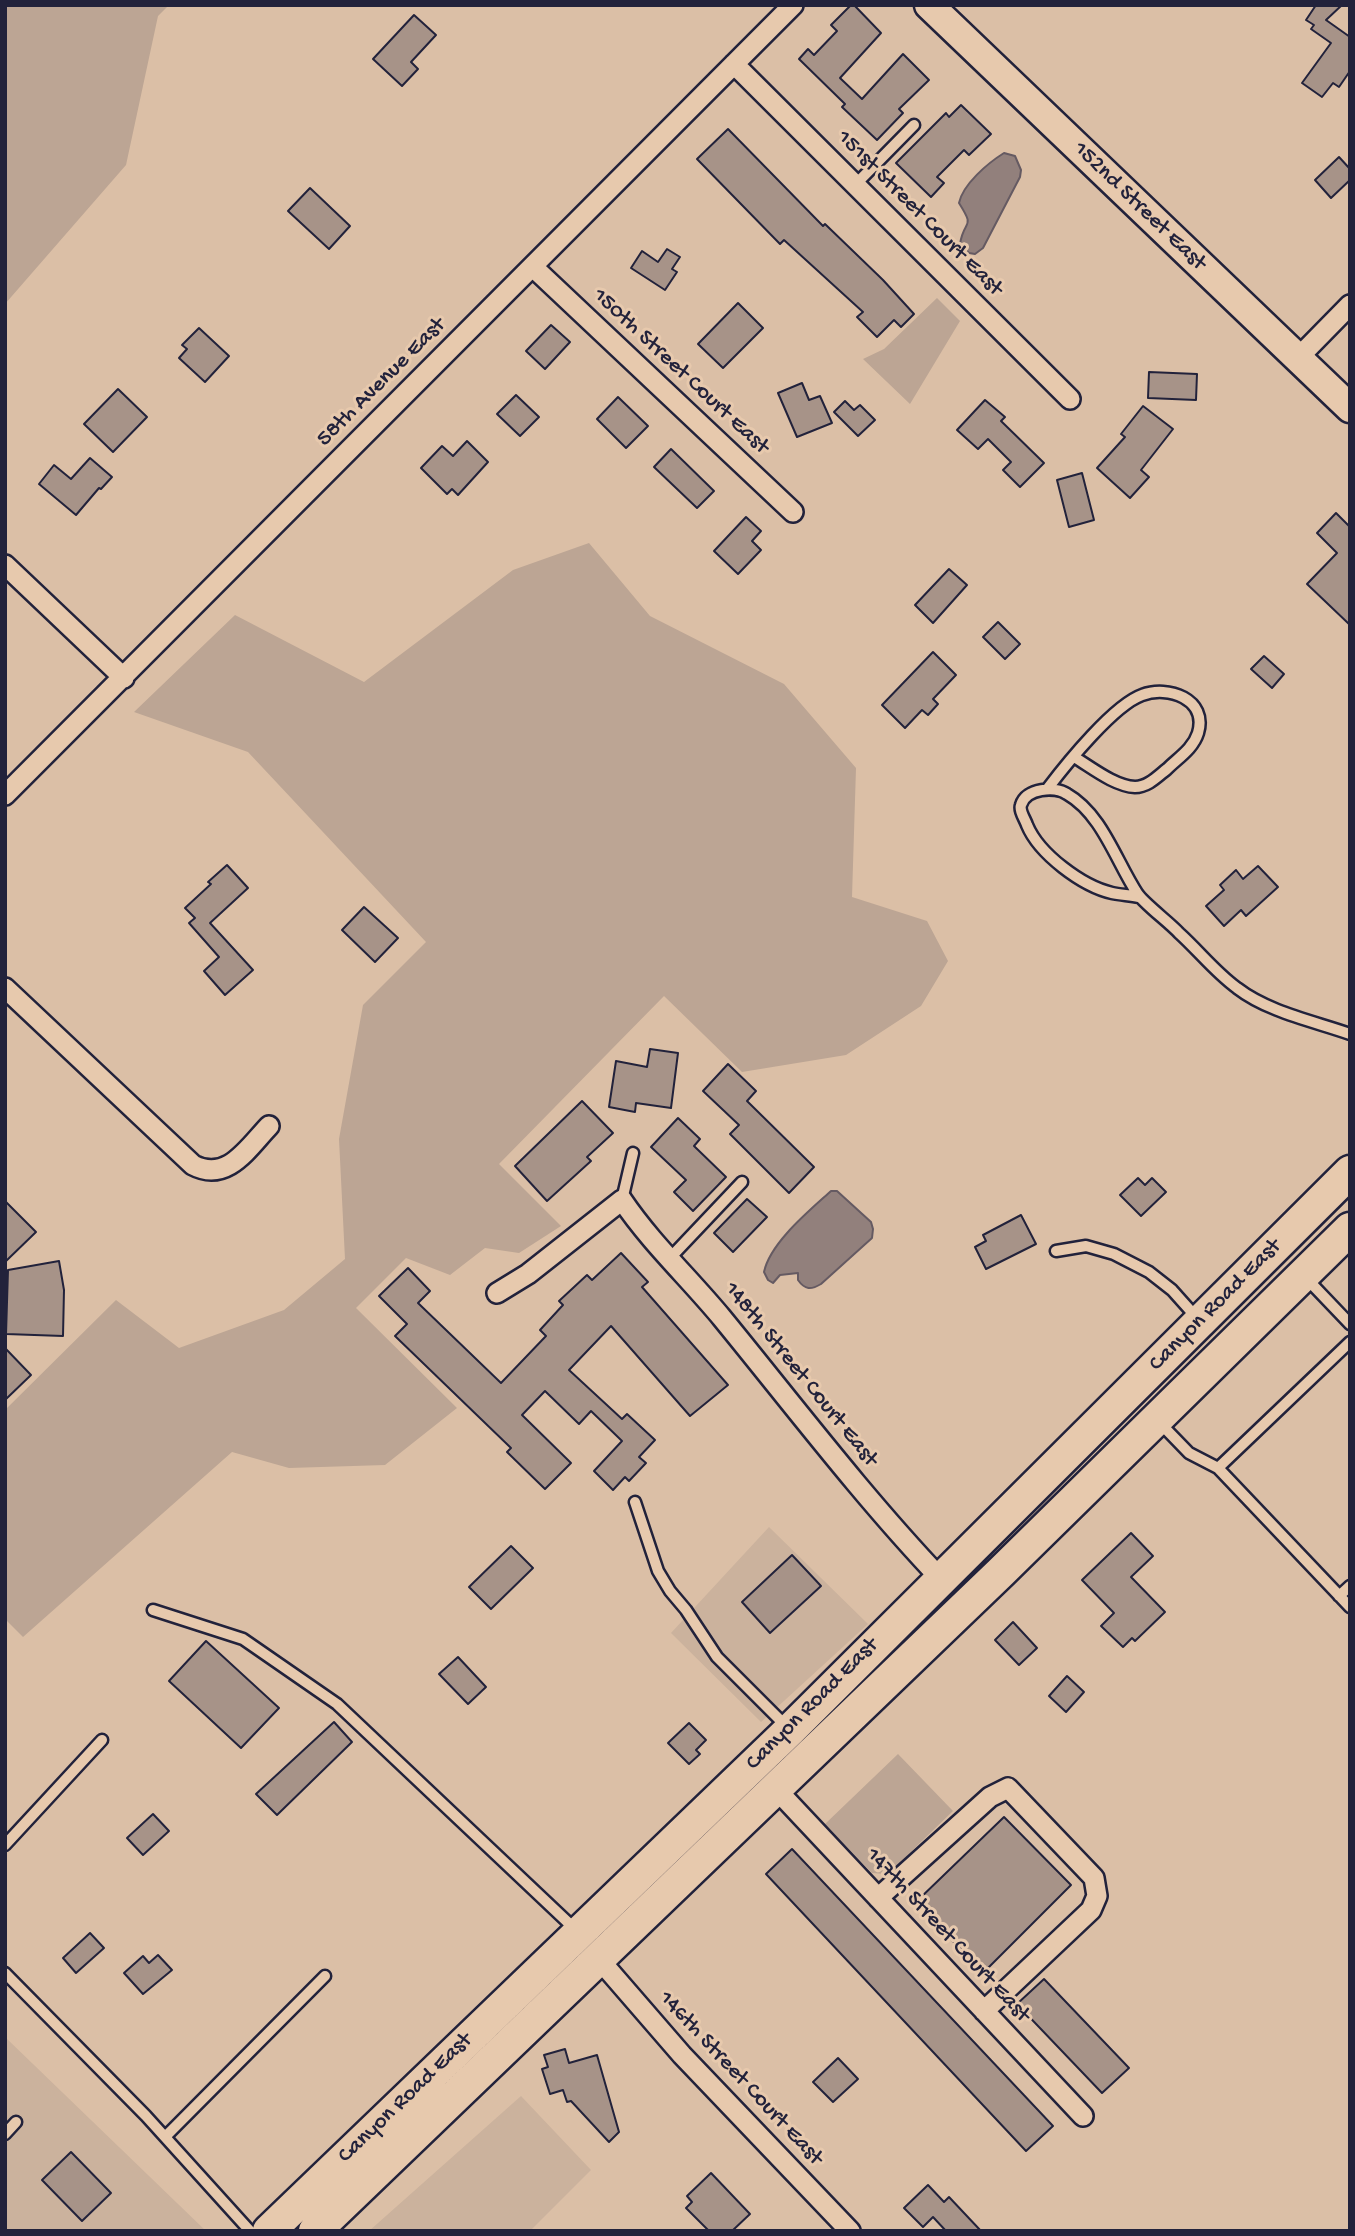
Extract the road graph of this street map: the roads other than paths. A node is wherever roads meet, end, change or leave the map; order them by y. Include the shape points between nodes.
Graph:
1 (793, 5) edge
2 (929, 5) edge
3 (734, 64) junction
4 (914, 125) dead end
5 (855, 185) junction
6 (533, 267) junction
7 (1350, 305) edge
8 (1298, 358) junction
9 (1070, 399) dead end
10 (1350, 408) edge
11 (793, 512) dead end
12 (5, 565) edge
13 (124, 678) junction
14 (1073, 757) junction
15 (1048, 788) junction
16 (5, 795) edge
17 (1139, 897) junction
18 (5, 988) edge
19 (1350, 1034) edge
20 (269, 1126) dead end
21 (633, 1153) dead end
22 (1350, 1172) edge
23 (743, 1182) dead end
24 (622, 1200) junction
25 (1350, 1229) edge
26 (1056, 1251) dead end
27 (670, 1258) junction
28 (1303, 1275) junction
29 (497, 1293) dead end
30 (1200, 1321) junction
31 (1350, 1324) edge
32 (1350, 1342) edge
33 (1157, 1419) junction
34 (1073, 1448) junction
35 (1218, 1468) junction
36 (635, 1502) dead end
37 (1001, 1572) junction
38 (942, 1578) junction
39 (1350, 1586) edge
40 (1339, 1596) junction
41 (1350, 1607) edge
42 (153, 1610) dead end
43 (790, 1730) junction
44 (102, 1740) dead end
45 (775, 1788) junction
46 (5, 1845) edge
47 (878, 1898) junction
48 (579, 1932) junction
49 (598, 1958) junction
50 (5, 1973) edge
51 (325, 1976) dead end
52 (984, 2011) junction
53 (1083, 2116) dead end
54 (16, 2122) dead end
55 (5, 2134) edge
56 (165, 2137) junction
57 (250, 2231) edge
58 (269, 2231) edge
59 (314, 2231) edge
60 (850, 2231) edge

1 - 3 street, 58th Avenue East
2 - 8 street, 152nd Street East
3 - 5 street, 151st Street Court East
3 - 6 street, 58th Avenue East
4 - 5 lane
5 - 9 street, 151st Street Court East
6 - 11 street, 150th Street Court East
6 - 13 street, 58th Avenue East
7 - 8 street
8 - 10 street, 152nd Street East
12 - 13 street
13 - 16 street, 58th Avenue East
14 - 14 lane via 1139,695 1157,690 1180,695 1196,711 1198,732 1187,751 1148,784 1135,787 1116,782
14 - 15 lane
15 - 17 lane via 1065,792 1094,818
15 - 17 lane via 1021,803 1031,835 1083,881
17 - 19 lane via 1239,990 1267,1005
18 - 20 street via 193,1165 205,1169 232,1165
21 - 24 lane
22 - 30 main road, Canyon Road East
23 - 27 lane
24 - 27 street, 148th Street Court East
24 - 29 street
25 - 28 main road, Canyon Road East
26 - 30 lane via 1086,1247 1114,1254 1149,1272
27 - 38 street, 148th Street Court East via 894,1530
28 - 31 lane
28 - 33 main road, Canyon Road East
30 - 34 main road, Canyon Road East
32 - 35 lane
33 - 35 lane via 1189,1453
33 - 37 main road, Canyon Road East
34 - 37 main road via 1080,1462
34 - 38 main road, Canyon Road East
35 - 40 lane
36 - 43 lane via 658,1570 717,1657
37 - 45 main road, Canyon Road East
38 - 43 main road, Canyon Road East
39 - 40 lane
40 - 41 lane
42 - 48 lane via 243,1639 337,1704
43 - 48 main road, Canyon Road East
44 - 46 lane
45 - 47 street, 147th Street Court East
45 - 49 main road, Canyon Road East
47 - 52 street, 147th Street Court East
47 - 52 street via 990,1797 1008,1788 1094,1878 1097,1896 1091,1910
48 - 58 main road, Canyon Road East
49 - 59 main road, Canyon Road East
49 - 60 street, 146th Street Court East via 681,2055
50 - 56 lane
51 - 56 lane
52 - 53 street, 147th Street Court East
54 - 55 lane
56 - 57 lane

